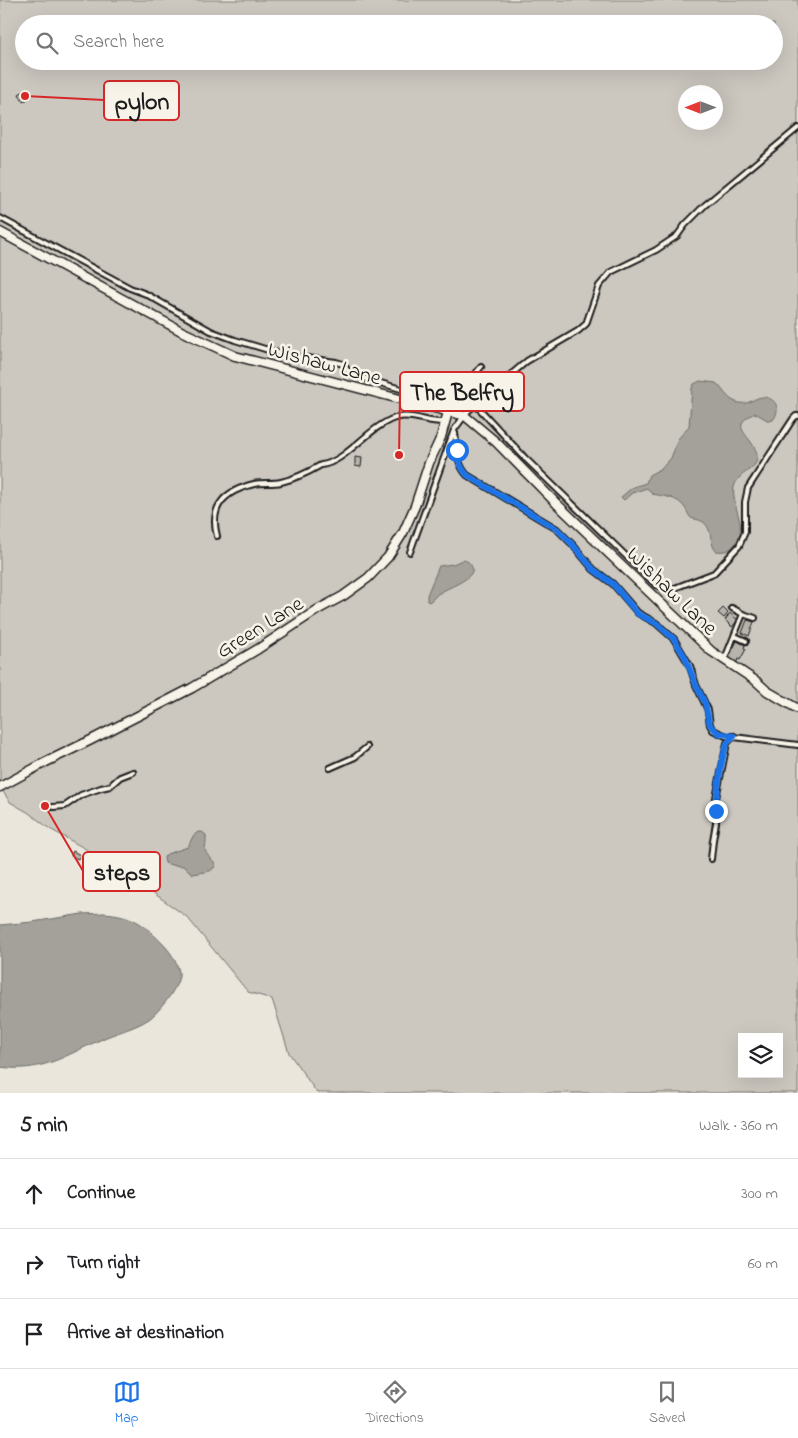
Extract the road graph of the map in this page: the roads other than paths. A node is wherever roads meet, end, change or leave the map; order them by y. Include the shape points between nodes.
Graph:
1 (798, 128) edge
2 (0, 218) edge
3 (0, 232) edge
4 (481, 367) dead end
5 (463, 400) junction
6 (475, 404) junction
7 (448, 412) junction
8 (797, 415) edge
9 (465, 416) junction
10 (444, 422) junction
11 (454, 430) junction
12 (217, 536) dead end
13 (410, 552) dead end
14 (732, 608) dead end
15 (743, 614) junction
16 (755, 618) dead end
17 (735, 636) junction
18 (746, 641) dead end
19 (724, 660) junction
20 (798, 709) edge
21 (734, 736) junction
22 (798, 745) edge
23 (367, 747) dead end
24 (330, 768) dead end
25 (133, 772) dead end
26 (0, 787) edge
27 (53, 807) dead end
28 (711, 859) dead end

1 - 6 lane via 700,209 677,236 611,272 599,286 586,324 527,361
2 - 5 lane via 211,331 285,355 343,364 350,374 389,386 426,387
3 - 7 street, Wishaw Lane via 183,332 235,356
4 - 5 lane via 463,388
5 - 6 lane
6 - 8 lane via 525,458 665,590 714,573 739,546 745,532 748,488
6 - 9 lane
7 - 9 street, Wishaw Lane
7 - 10 street, Green Lane
9 - 11 lane
9 - 19 street, Wishaw Lane via 496,442 676,619
10 - 12 lane via 395,418 376,427 326,465 282,482 254,484 233,492 217,507 214,520
10 - 26 street, Green Lane via 403,533 388,557 368,578 192,688
11 - 13 lane
11 - 21 lane via 458,461 467,475 557,529 593,569 613,584 638,614 656,623 674,639 705,703 710,725 718,733
14 - 15 lane
15 - 16 lane
15 - 17 lane
17 - 18 lane
17 - 19 lane
19 - 20 street, Wishaw Lane
21 - 22 lane
21 - 28 lane via 727,743 716,798
23 - 24 lane via 354,758
25 - 27 lane via 110,786 81,795 65,806

